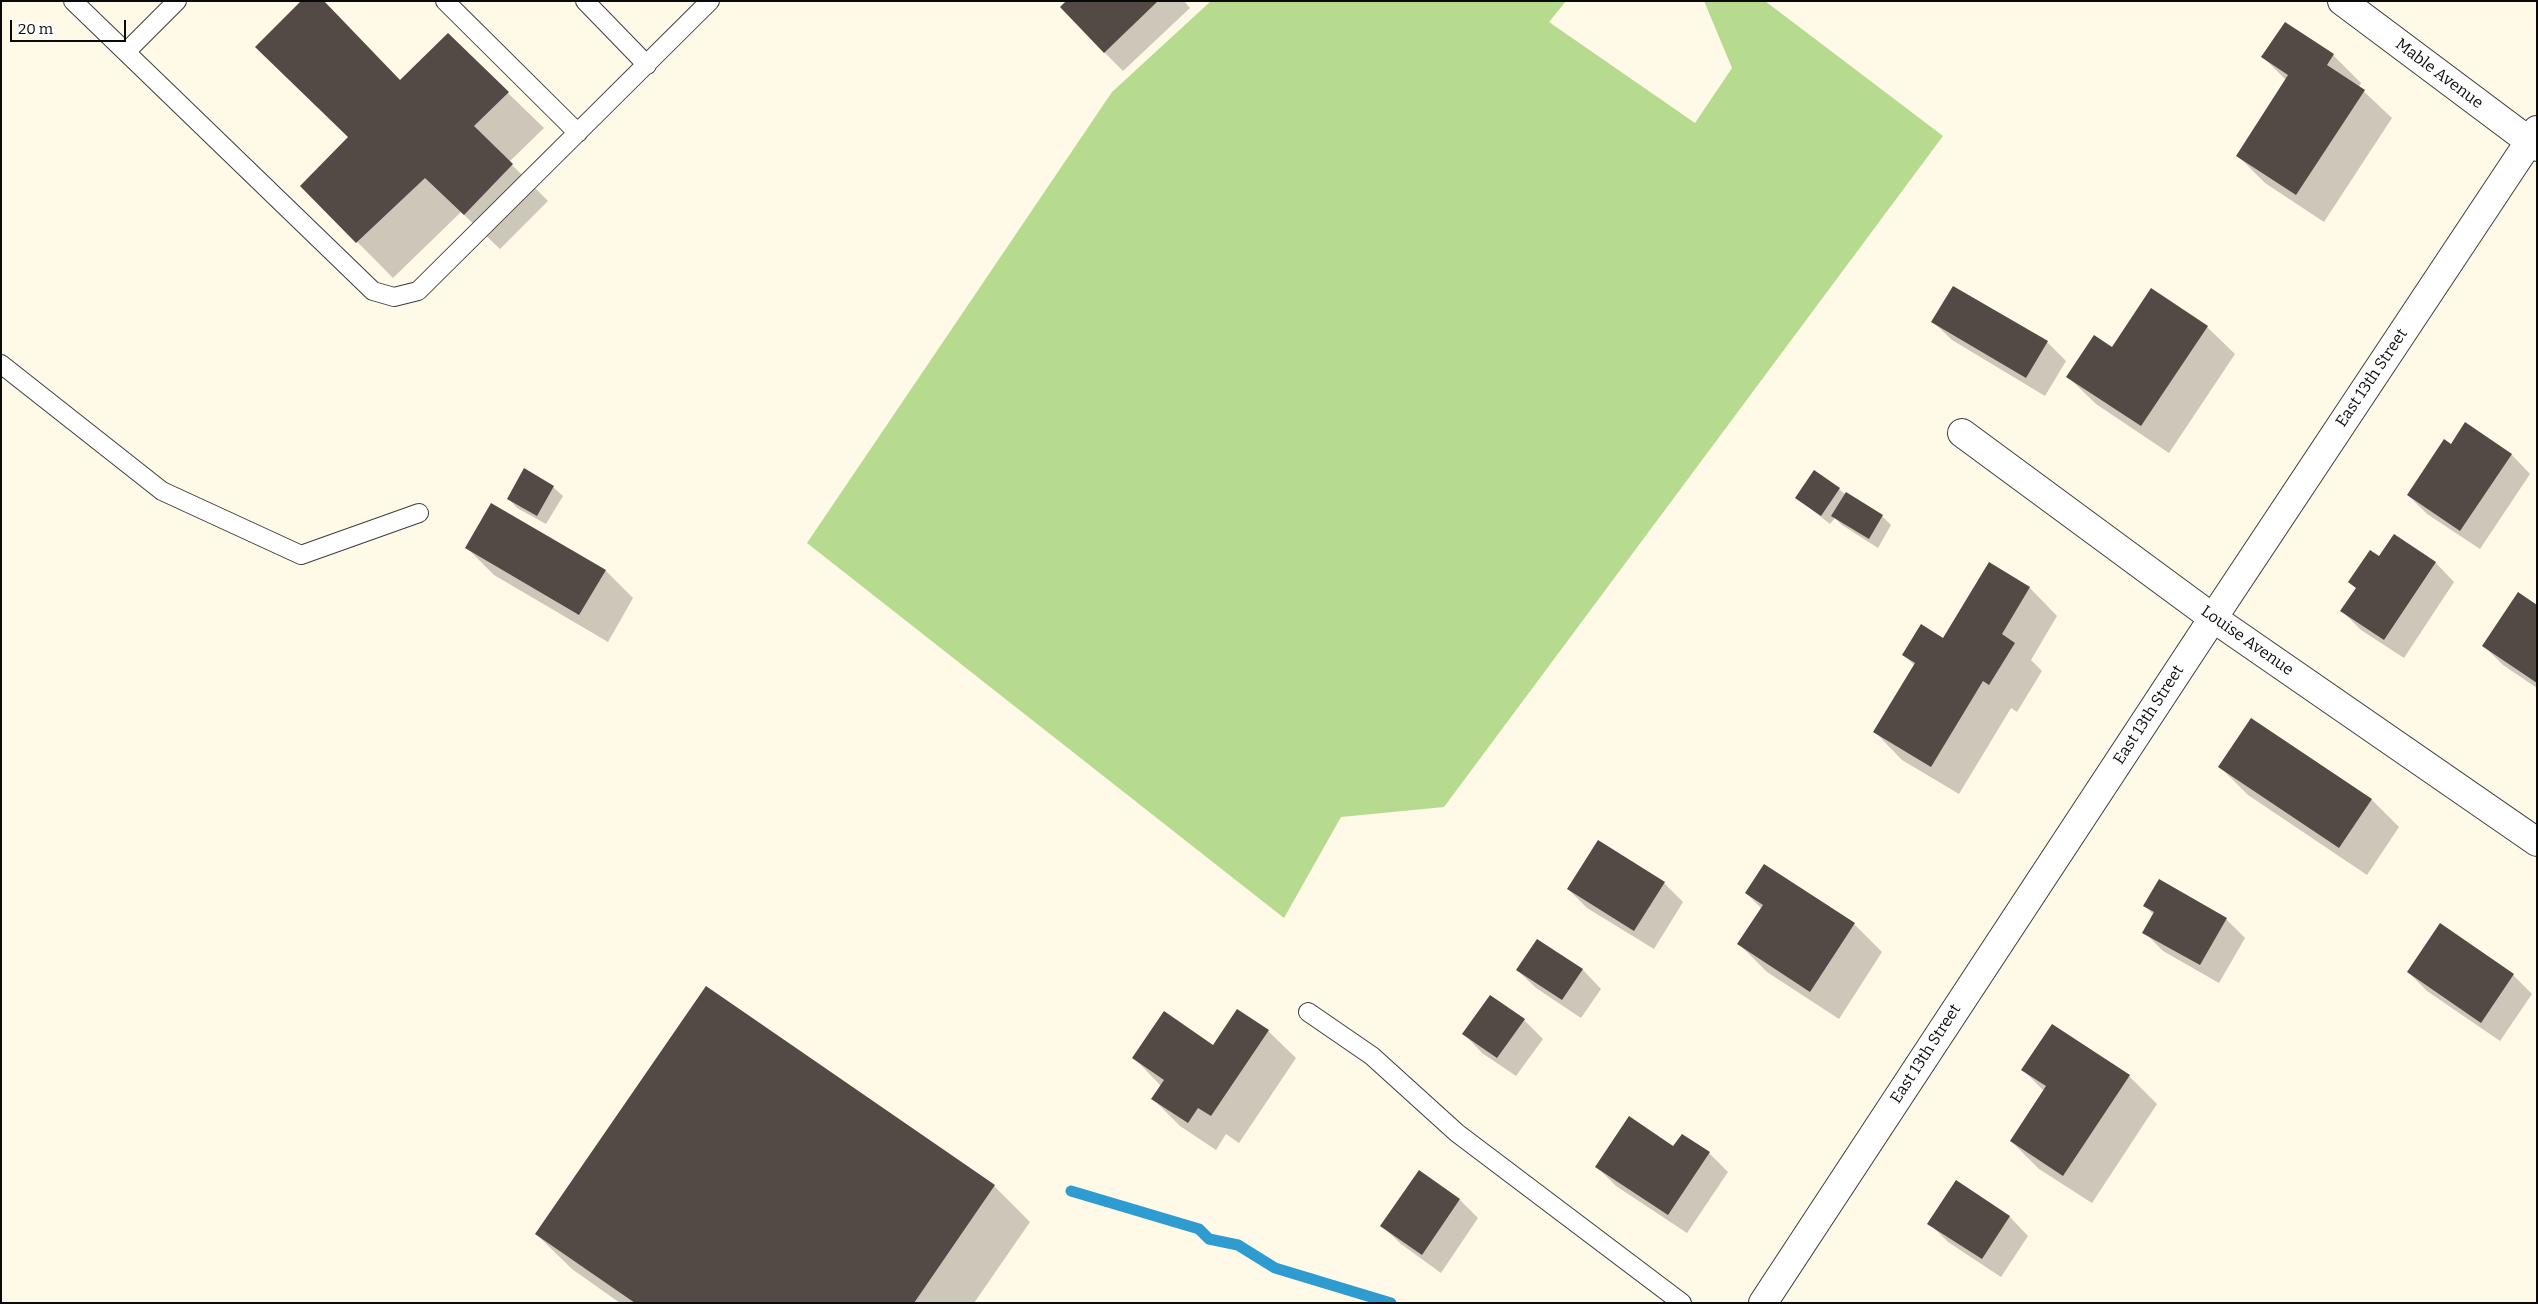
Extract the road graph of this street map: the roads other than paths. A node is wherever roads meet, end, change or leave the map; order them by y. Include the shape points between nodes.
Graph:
1 (72, 1) edge
2 (177, 1) edge
3 (445, 1) edge
4 (585, 1) edge
5 (710, 1) edge
6 (2342, 1) edge
7 (127, 52) junction
8 (647, 65) junction
9 (578, 133) junction
10 (2534, 139) edge
11 (1, 364) edge
12 (1962, 433) dead end
13 (419, 513) dead end
14 (2213, 618) junction
15 (2537, 842) edge
16 (1308, 1012) dead end
17 (1682, 1303) edge
18 (1763, 1303) edge

1 - 7 lane
2 - 7 lane
3 - 9 lane
4 - 8 lane
5 - 8 lane
6 - 10 street, Mable Avenue
7 - 9 lane via 373,291 394,297 418,291
8 - 9 lane
10 - 14 street, East 13th Street
11 - 13 lane via 162,491 301,555
12 - 14 street, Louise Avenue
14 - 15 street, Louise Avenue
14 - 18 street, East 13th Street
16 - 17 lane via 1372,1056 1458,1133

